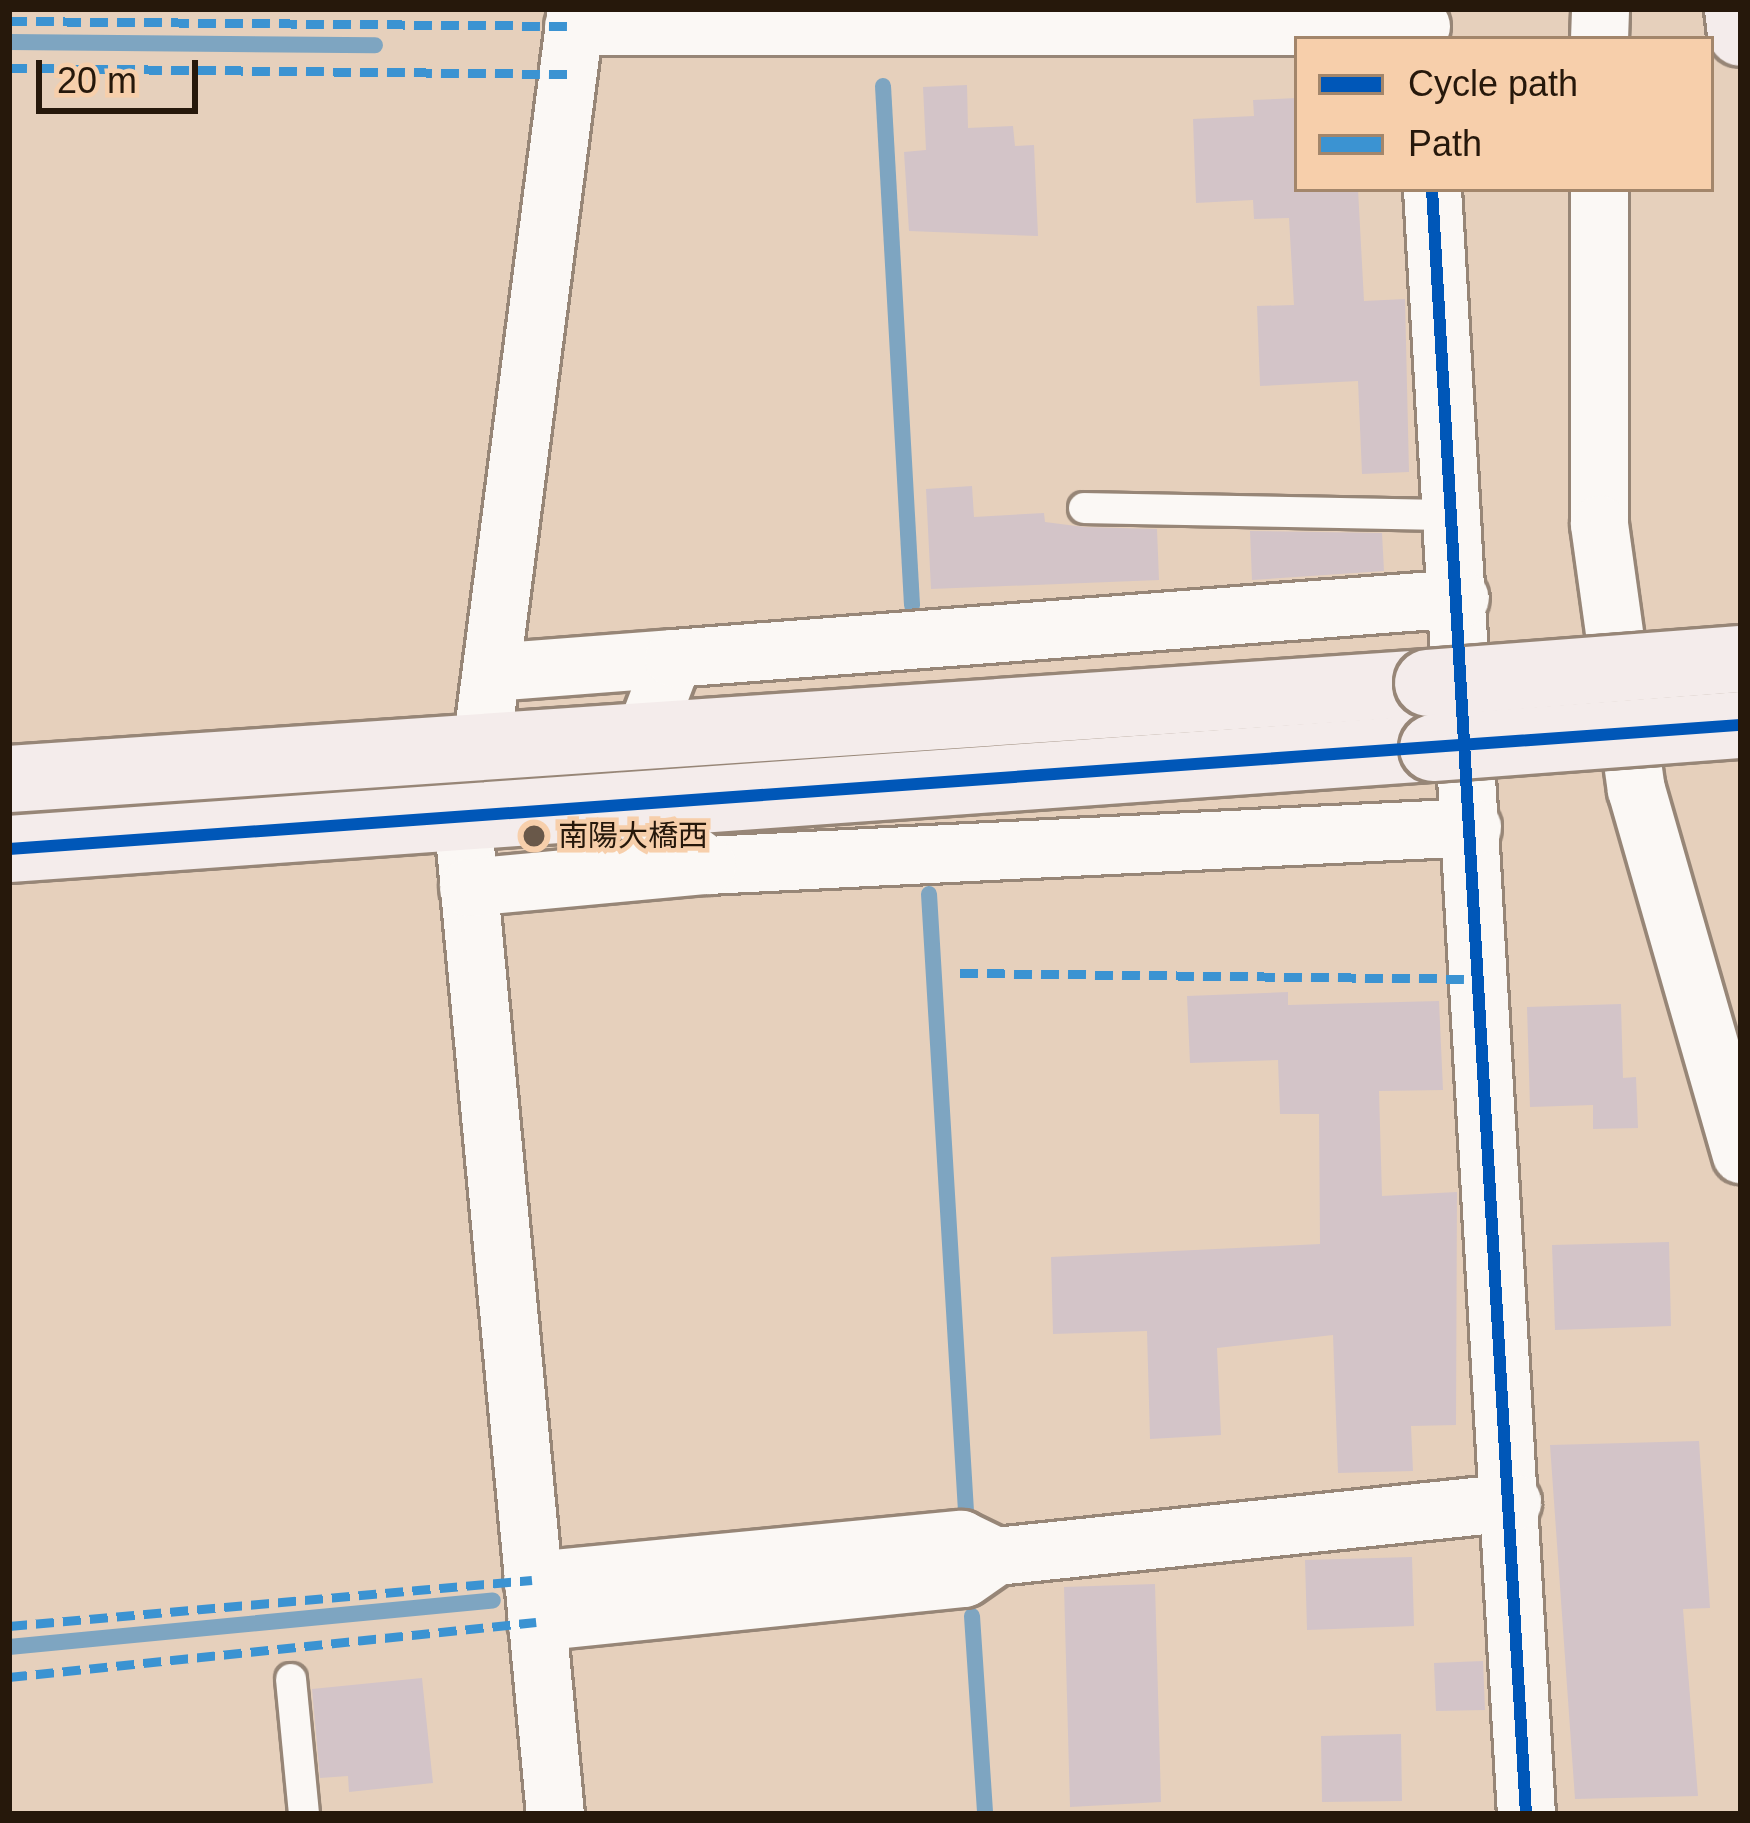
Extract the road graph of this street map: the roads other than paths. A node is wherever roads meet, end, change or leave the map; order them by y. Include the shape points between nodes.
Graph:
1 (1738, 9) edge
2 (574, 17) edge
3 (1421, 25) edge
4 (1741, 33) edge
5 (1432, 192) edge
6 (1599, 192) edge
7 (1084, 508) dead end
8 (1454, 515) junction
9 (1460, 598) junction
10 (673, 658) junction
11 (1741, 659) edge
12 (491, 672) junction
13 (1741, 725) edge
14 (644, 735) junction
15 (481, 746) junction
16 (9, 778) edge
17 (619, 801) junction
18 (462, 814) junction
19 (1472, 826) junction
20 (9, 849) edge
21 (707, 865) junction
22 (468, 887) junction
23 (1741, 1154) edge
24 (1512, 1502) junction
25 (534, 1601) junction
26 (291, 1679) dead end
27 (304, 1814) edge
28 (555, 1814) edge
29 (1526, 1814) edge

1 - 4 street
2 - 3 street
2 - 12 street
5 - 8 street
6 - 23 street via 1599,524 1633,766
7 - 8 lane
8 - 9 street
9 - 10 street
9 - 19 street
10 - 12 street
10 - 14 street
11 - 14 street, bridge
12 - 15 street
13 - 17 street, bridge
14 - 15 street
15 - 16 street
17 - 18 street
17 - 21 street
18 - 20 street
18 - 22 street
19 - 21 street
19 - 24 street
21 - 22 street
22 - 25 street
24 - 25 street via 996,1556 961,1539
24 - 29 street
25 - 28 street
26 - 27 lane

